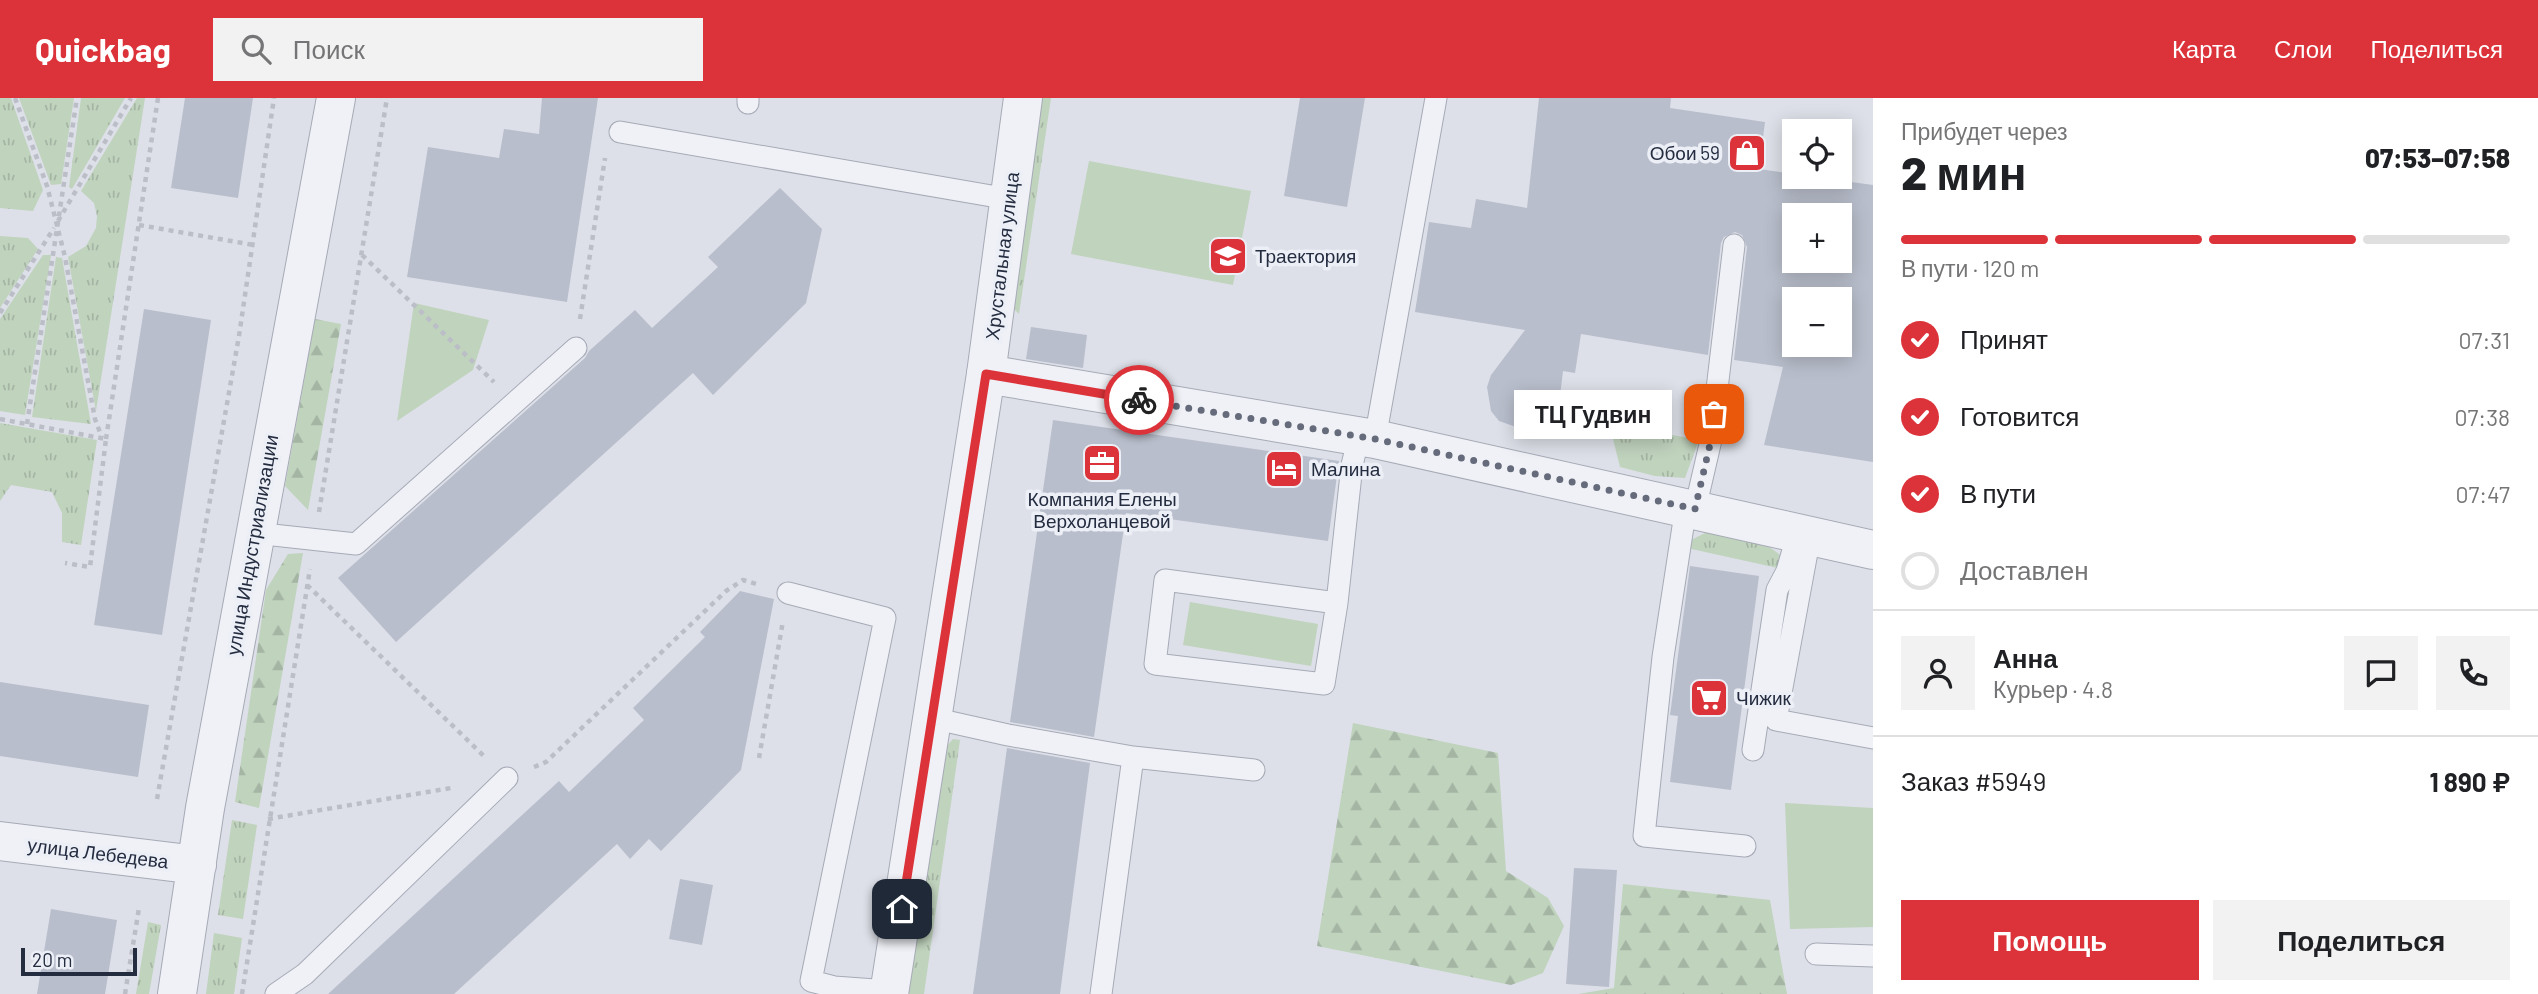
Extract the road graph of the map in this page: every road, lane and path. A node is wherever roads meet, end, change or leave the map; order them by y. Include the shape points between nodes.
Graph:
1 (15, 98) edge
2 (78, 98) edge
3 (131, 98) edge
4 (158, 98) edge
5 (274, 98) edge
6 (336, 98) edge
7 (1023, 98) edge
8 (1436, 98) edge
9 (620, 132) dead end
10 (606, 150) dead end
11 (1009, 199) junction
12 (56, 225) junction
13 (139, 225) junction
14 (254, 244) junction
15 (1734, 245) dead end
16 (361, 254) dead end
17 (0, 313) edge
18 (578, 338) joint
19 (986, 374) junction
20 (515, 402) junction
21 (0, 418) edge
22 (27, 424) junction
23 (1367, 437) junction
24 (104, 439) junction
25 (1690, 508) junction
26 (254, 533) junction
27 (1804, 534) junction
28 (1873, 550) edge
29 (65, 563) dead end
30 (307, 585) dead end
31 (788, 593) junction
32 (1337, 603) junction
33 (932, 718) junction
34 (1873, 738) edge
35 (1753, 750) dead end
36 (1132, 757) junction
37 (759, 758) dead end
38 (1254, 770) dead end
39 (507, 778) junction
40 (157, 799) dead end
41 (268, 818) dead end
42 (0, 841) edge
43 (1745, 846) dead end
44 (197, 865) junction
45 (139, 908) dead end
46 (1816, 954) dead end
47 (1873, 956) edge
48 (888, 993) edge
49 (125, 994) edge
50 (177, 994) edge
51 (276, 994) edge
52 (1101, 994) edge

1 - 12 path
2 - 12 path
3 - 12 path
4 - 13 path
5 - 14 path
6 - 26 street, улица Индустриализации
7 - 11 street, Хрустальная улица
8 - 23 lane
9 - 11 lane
10 - 18 path
11 - 19 street, Хрустальная улица
12 - 17 path
12 - 22 path
12 - 24 path via 94,419
13 - 14 path
13 - 24 path
14 - 40 path
15 - 25 lane via 1711,440
16 - 20 path
18 - 20 lane
19 - 23 street
19 - 33 street, Хрустальная улица
20 - 26 lane via 356,544
21 - 22 path
22 - 24 path
23 - 25 street
23 - 32 lane via 1352,465
24 - 29 path via 90,567
25 - 27 street
25 - 43 lane via 1663,657 1644,836
26 - 44 street, улица Индустриализации
27 - 28 street
27 - 34 lane via 1776,720
27 - 35 lane via 1777,590
30 - 39 path
31 - 37 path
31 - 39 path via 743,580 726,591 545,762
31 - 48 lane via 885,618 811,981
32 - 32 lane via 1165,580 1156,664 1324,684
33 - 36 lane
33 - 48 street, Хрустальная улица
36 - 38 lane
36 - 52 lane
39 - 41 path
39 - 51 lane via 305,974
42 - 44 street, улица Лебедева
44 - 50 street, улица Индустриализации
45 - 49 path
46 - 47 lane

